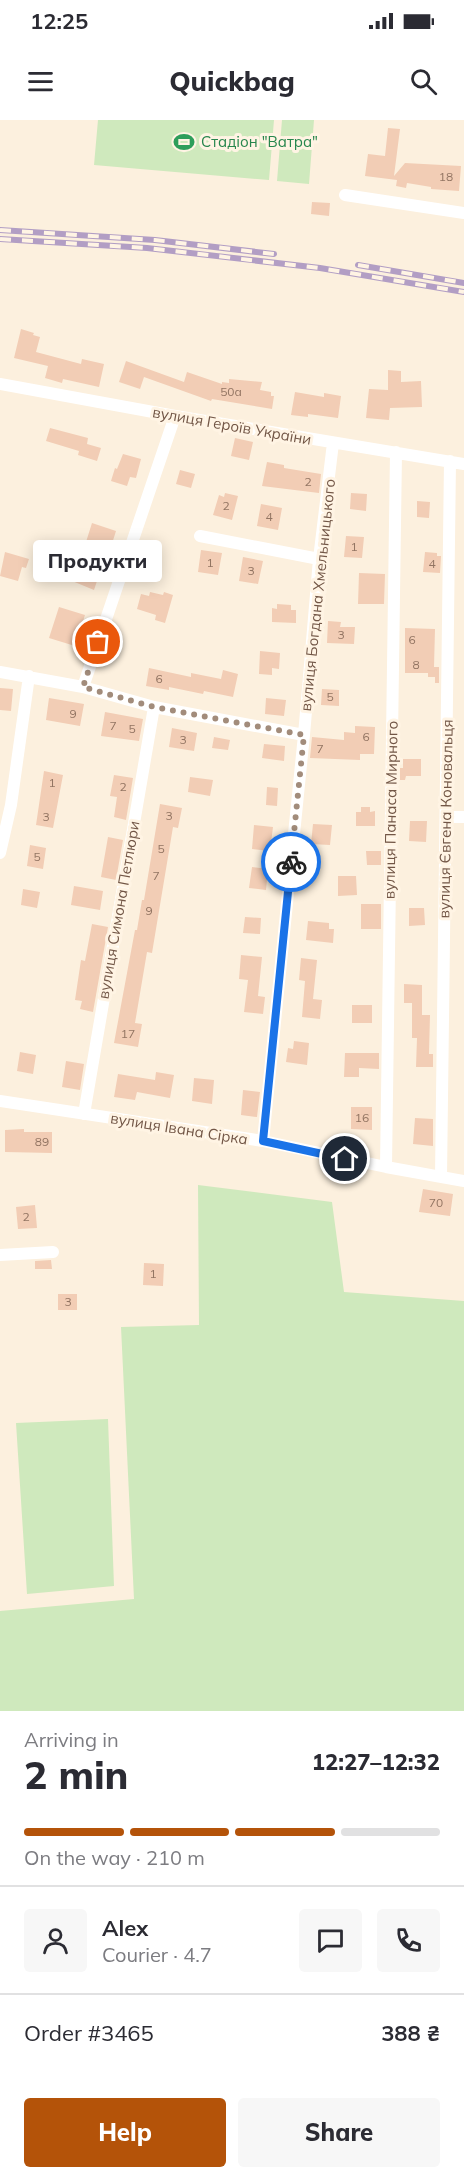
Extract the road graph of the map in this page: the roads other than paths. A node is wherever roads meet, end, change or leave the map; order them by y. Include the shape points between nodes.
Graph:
1 (345, 195) dead end
2 (464, 213) edge
3 (0, 384) edge
4 (175, 416) junction
5 (333, 443) junction
6 (396, 452) junction
7 (450, 461) junction
8 (464, 464) edge
9 (200, 536) dead end
10 (319, 559) junction
11 (0, 672) edge
12 (29, 676) junction
13 (83, 687) junction
14 (154, 707) junction
15 (304, 735) junction
16 (446, 817) junction
17 (464, 817) edge
18 (0, 853) edge
19 (0, 1101) edge
20 (84, 1114) junction
21 (263, 1141) junction
22 (386, 1167) junction
23 (441, 1177) junction
24 (464, 1181) edge
25 (53, 1252) dead end
26 (0, 1255) edge

1 - 2 street
3 - 4 street, вулиця Героїв України
4 - 5 street, вулиця Героїв України
4 - 13 street
5 - 6 street, вулиця Героїв України
5 - 10 street, вулиця Богдана Хмельницького
6 - 7 street, вулиця Героїв України
6 - 22 street, вулиця Панаса Мирного
7 - 8 street, вулиця Героїв України
7 - 16 street, вулиця Євгена Коновальця
9 - 10 street
10 - 15 street, вулиця Богдана Хмельницького
11 - 12 street
12 - 13 street
12 - 18 street via 11,805
13 - 14 street
14 - 15 street
14 - 20 street, вулиця Симона Петлюри
15 - 21 street, вулиця Богдана Хмельницького
16 - 17 street
16 - 23 street, вулиця Євгена Коновальця
19 - 20 street, вулиця Івана Сірка
20 - 21 street, вулиця Івана Сірка
21 - 22 street, вулиця Івана Сірка
22 - 23 street, вулиця Івана Сірка
23 - 24 street, вулиця Івана Сірка
25 - 26 street

